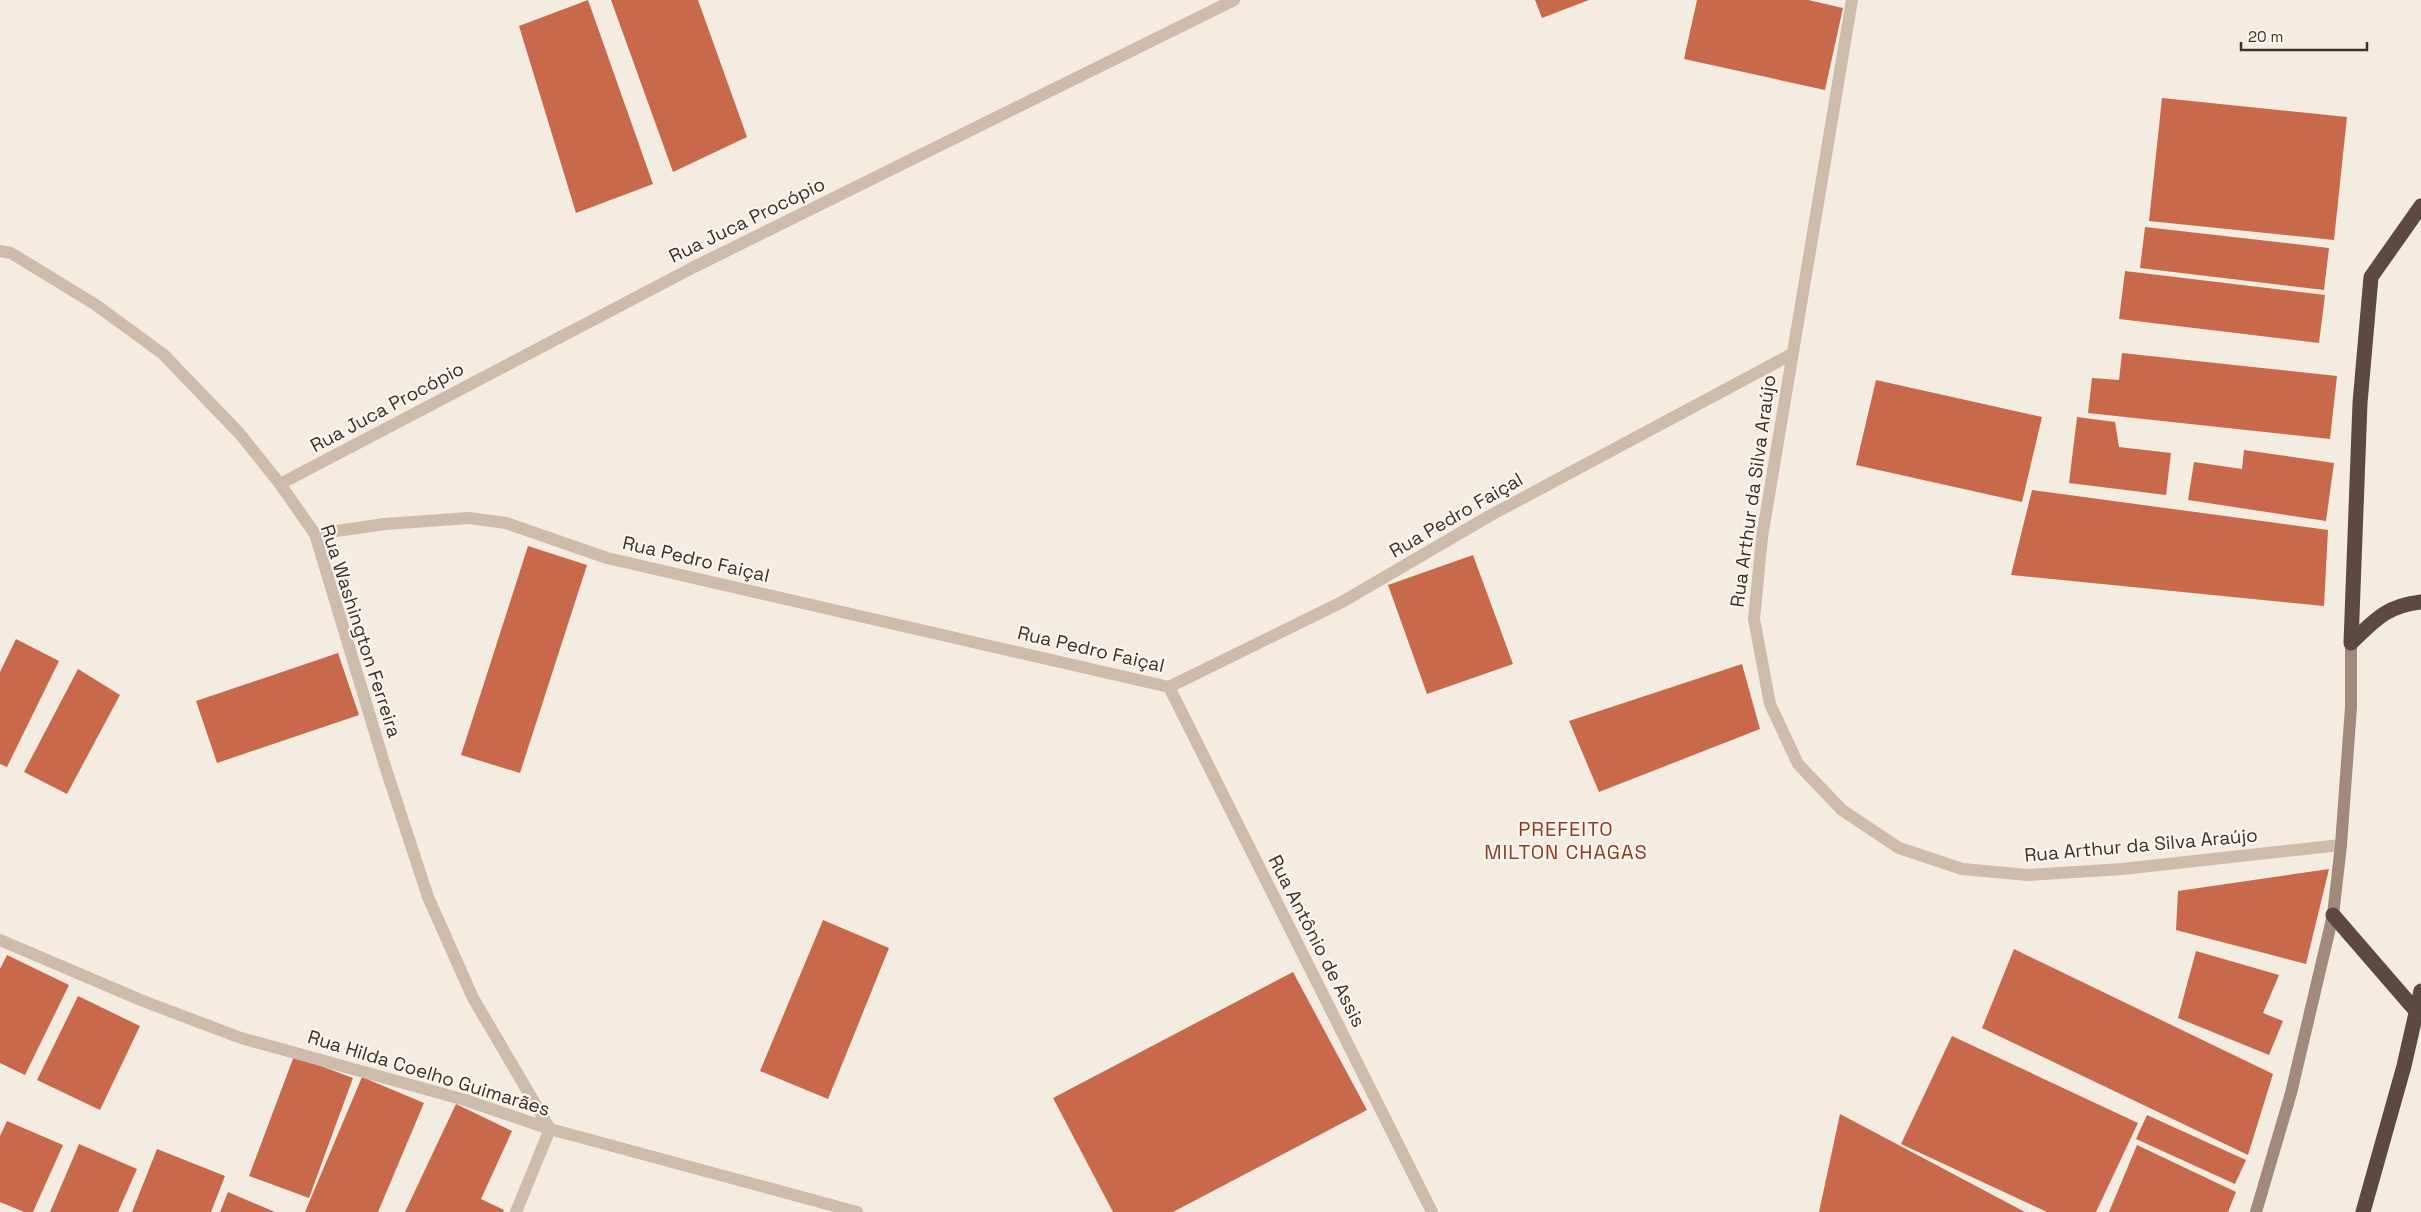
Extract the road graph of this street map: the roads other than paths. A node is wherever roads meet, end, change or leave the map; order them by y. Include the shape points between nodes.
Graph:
1 (1234, 0) edge
2 (1852, 0) edge
3 (2421, 206) edge
4 (0, 251) edge
5 (1792, 354) junction
6 (280, 484) junction
7 (315, 534) junction
8 (2421, 602) edge
9 (2351, 643) junction
10 (1169, 687) junction
11 (2341, 845) junction
12 (2334, 915) junction
13 (0, 940) edge
14 (2421, 991) edge
15 (2417, 1012) junction
16 (550, 1129) junction
17 (516, 1212) edge
18 (857, 1212) edge
19 (1432, 1212) edge
20 (2256, 1212) edge
21 (2363, 1212) edge

1 - 6 street, Rua Juca Procópio via 694,267
2 - 5 street, Rua Arthur da Silva Araújo
3 - 9 highway via 2371,277 2359,423
4 - 6 street, Rua Washington Ferreira via 11,253 96,305 163,354 240,434
5 - 10 street, Rua Pedro Faiçal via 1491,515 1342,602
5 - 11 street, Rua Arthur da Silva Araújo via 1762,537 1754,619 1770,704 1798,764 1842,810 1899,848 1962,869 2028,875 2122,869
6 - 7 street, Rua Washington Ferreira
7 - 10 street, Rua Pedro Faiçal via 385,524 469,518 506,523 607,558
7 - 16 street, Rua Washington Ferreira via 428,897 473,998
8 - 9 highway via 2402,604 2379,616
9 - 11 main road via 2351,707
10 - 19 street, Rua Antônio de Assis
11 - 12 main road
12 - 15 highway
12 - 20 main road via 2290,1093
13 - 16 street, Rua Hilda Coelho Guimarães via 143,1001 242,1038 465,1100
14 - 15 highway
15 - 21 highway
16 - 17 street
16 - 18 street, Rua Hilda Coelho Guimarães

